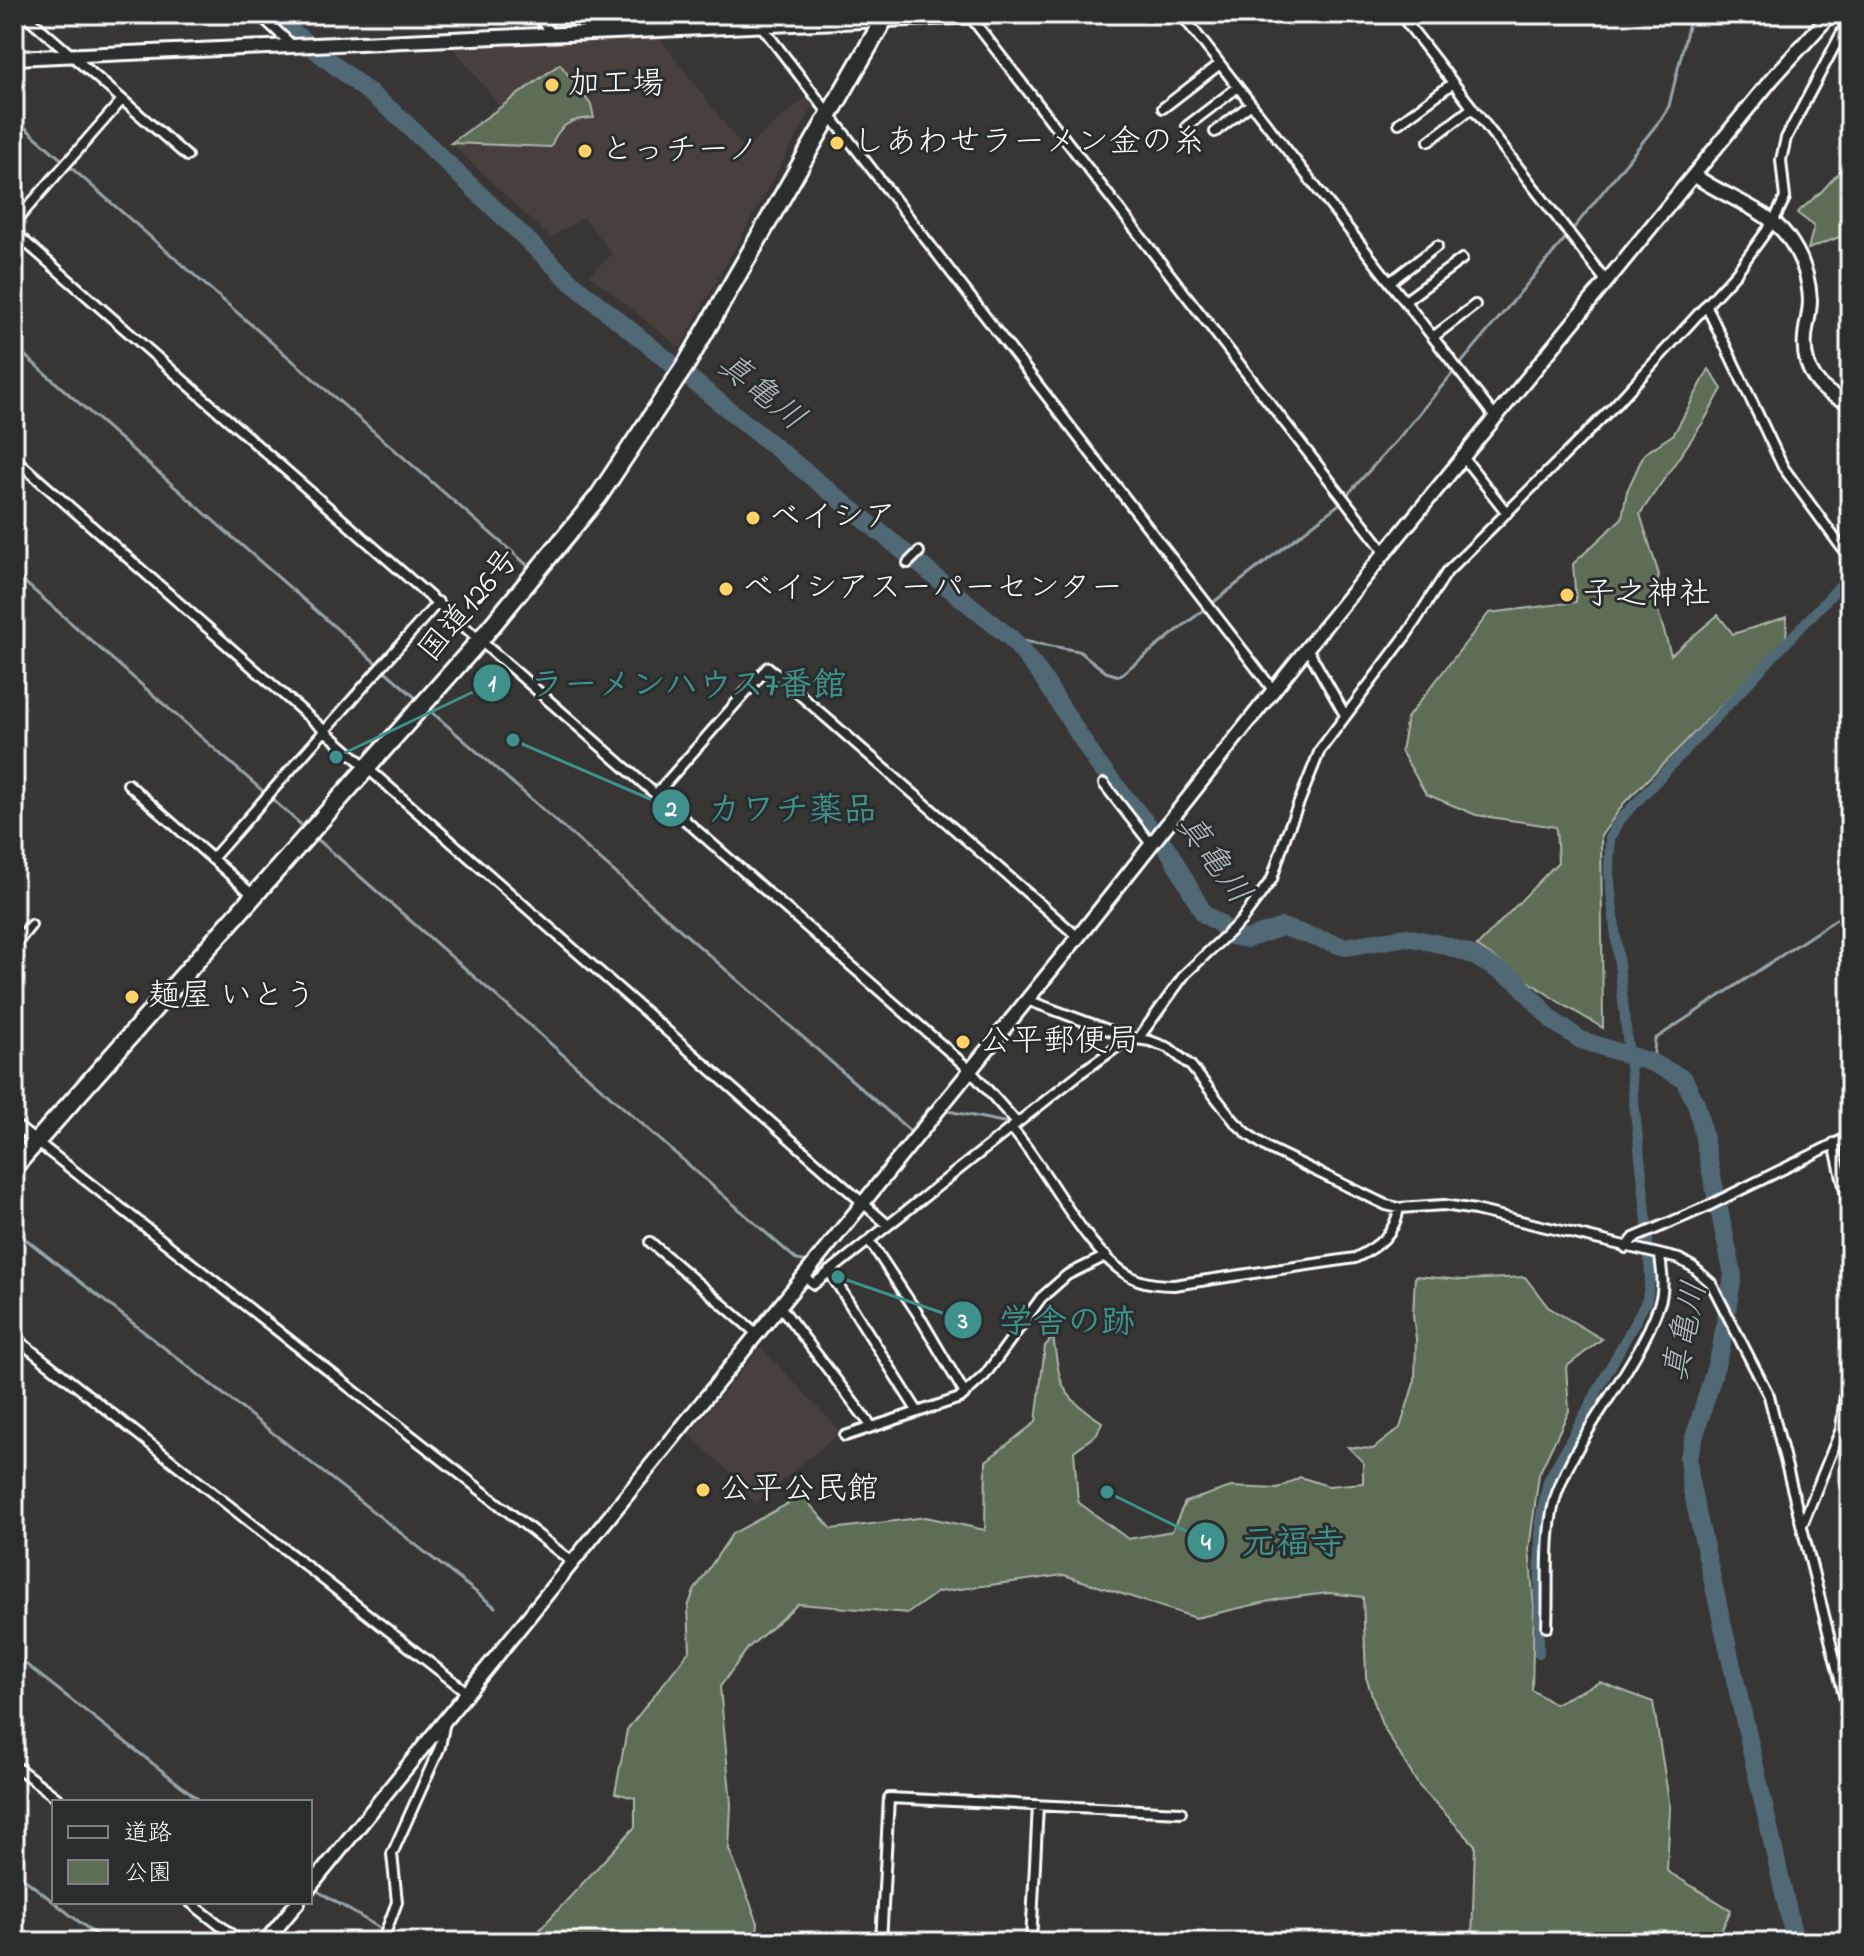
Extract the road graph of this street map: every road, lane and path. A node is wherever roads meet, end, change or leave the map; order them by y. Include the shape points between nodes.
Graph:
1 (24, 14) edge
2 (259, 14) edge
3 (536, 14) edge
4 (752, 14) edge
5 (1024, 14) edge
6 (1181, 14) edge
7 (1400, 14) edge
8 (1831, 14) edge
9 (969, 15) edge
10 (886, 16) edge
11 (1850, 17) edge
12 (760, 25) junction
13 (552, 34) junction
14 (293, 46) junction
15 (71, 55) junction
16 (14, 58) edge
17 (1220, 64) junction
18 (1453, 83) junction
19 (1238, 87) junction
20 (122, 100) junction
21 (1251, 104) junction
22 (1163, 108) dead end
23 (1472, 108) junction
24 (829, 115) junction
25 (1399, 123) dead end
26 (1187, 126) dead end
27 (1215, 132) dead end
28 (1429, 141) dead end
29 (187, 156) dead end
30 (1694, 175) junction
31 (1773, 222) junction
32 (14, 223) edge
33 (14, 232) edge
34 (1437, 246) dead end
35 (1462, 259) dead end
36 (1606, 281) junction
37 (1390, 282) junction
38 (1405, 301) junction
39 (1475, 305) dead end
40 (1706, 305) junction
41 (1433, 337) junction
42 (1850, 402) edge
43 (1495, 417) junction
44 (1463, 457) junction
45 (14, 458) edge
46 (1507, 513) junction
47 (919, 552) dead end
48 (1385, 552) junction
49 (1850, 559) edge
50 (908, 563) dead end
51 (438, 602) junction
52 (480, 640) junction
53 (1307, 648) junction
54 (1274, 691) junction
55 (1345, 715) junction
56 (326, 731) junction
57 (366, 766) junction
58 (128, 784) dead end
59 (1104, 784) dead end
60 (656, 794) junction
61 (1151, 844) junction
62 (212, 859) junction
63 (253, 895) junction
64 (31, 925) dead end
65 (1078, 937) junction
66 (14, 946) edge
67 (1027, 1000) junction
68 (1134, 1038) junction
69 (969, 1069) junction
70 (14, 1124) edge
71 (1014, 1125) junction
72 (1850, 1136) edge
73 (36, 1141) junction
74 (1834, 1143) junction
75 (14, 1167) edge
76 (863, 1201) junction
77 (1399, 1208) junction
78 (1850, 1212) edge
79 (888, 1225) junction
80 (869, 1240) junction
81 (650, 1242) dead end
82 (1626, 1248) junction
83 (1106, 1256) junction
84 (1660, 1256) junction
85 (829, 1271) junction
86 (803, 1275) junction
87 (779, 1305) junction
88 (756, 1333) junction
89 (14, 1337) edge
90 (1850, 1351) edge
91 (965, 1394) junction
92 (918, 1412) junction
93 (872, 1427) junction
94 (1845, 1429) edge
95 (845, 1436) dead end
96 (1802, 1525) junction
97 (571, 1561) junction
98 (1547, 1627) dead end
99 (468, 1693) junction
100 (1850, 1719) edge
101 (445, 1721) junction
102 (14, 1765) edge
103 (59, 1800) edge
104 (1038, 1805) junction
105 (1181, 1812) dead end
106 (312, 1885) edge
107 (193, 1904) edge
108 (296, 1904) edge
109 (241, 1942) edge
110 (265, 1942) edge
111 (382, 1942) edge
112 (881, 1942) edge
113 (1031, 1942) edge

1 - 15 street
2 - 14 street
3 - 13 street
4 - 12 street
5 - 9 street
6 - 17 street
7 - 18 street
8 - 30 street
9 - 10 street
9 - 48 street
10 - 12 street
10 - 24 highway, 国道126号
11 - 31 street via 1786,138 1781,160 1785,198
12 - 13 street
12 - 24 street
13 - 14 street
14 - 15 street
15 - 16 street
15 - 20 street
17 - 19 street
17 - 22 street
18 - 23 street
18 - 25 street
19 - 21 street
19 - 26 street
20 - 29 street
20 - 32 street
21 - 27 street
21 - 37 street
23 - 28 street
23 - 36 street
24 - 52 highway, 国道126号 via 676,380 598,497
24 - 54 street
30 - 31 street
30 - 36 street
31 - 40 street
31 - 42 street via 1787,236 1808,281 1804,340 1809,371 1831,394
33 - 51 street
34 - 37 street
35 - 38 street
36 - 43 street
37 - 38 street
38 - 41 street
39 - 41 street
40 - 46 street
40 - 49 street via 1783,467
41 - 43 street
43 - 44 street
44 - 46 street
44 - 48 street
45 - 56 street
46 - 55 street via 1447,572
47 - 50 street
48 - 53 street
51 - 52 street
51 - 56 street
52 - 57 highway, 国道126号
52 - 60 street
53 - 54 street
53 - 55 street
54 - 61 street
55 - 68 street via 1320,750 1272,879 1241,921 1185,974
56 - 57 street
56 - 62 street
57 - 63 highway, 国道126号
57 - 76 street
58 - 62 street
59 - 61 street
60 - 65 street via 768,667
60 - 69 street
61 - 65 street
62 - 63 street
63 - 73 highway, 国道126号
64 - 66 street
65 - 67 street
67 - 68 street
67 - 69 street
68 - 71 street
68 - 77 street via 1169,1048 1191,1066 1235,1122 1268,1148
69 - 71 street
69 - 76 street
70 - 73 street
71 - 79 street
71 - 83 street via 1062,1202
72 - 74 street
73 - 75 highway, 国道126号
73 - 97 street
74 - 78 street
74 - 82 street via 1634,1238
76 - 79 street
76 - 86 street
77 - 82 street via 1459,1206
77 - 83 street via 1388,1236 1355,1258 1174,1285 1135,1279
79 - 80 street
80 - 85 street
80 - 91 street
81 - 88 street
82 - 84 street
83 - 91 street via 1067,1275 1041,1298
84 - 96 street via 1693,1267 1718,1294 1769,1396
84 - 98 street via 1660,1304 1573,1459 1552,1509
85 - 86 street via 814,1284
85 - 92 street
86 - 87 street
87 - 88 street
87 - 93 street
88 - 97 street
89 - 99 street
90 - 94 street
91 - 92 street
92 - 93 street
93 - 95 street
94 - 96 street
96 - 100 street
97 - 99 street
99 - 101 street
101 - 106 street
101 - 111 street via 440,1747 392,1854 397,1902
102 - 103 street
104 - 105 street
104 - 112 street via 889,1798
104 - 113 street
107 - 109 street
108 - 110 street

